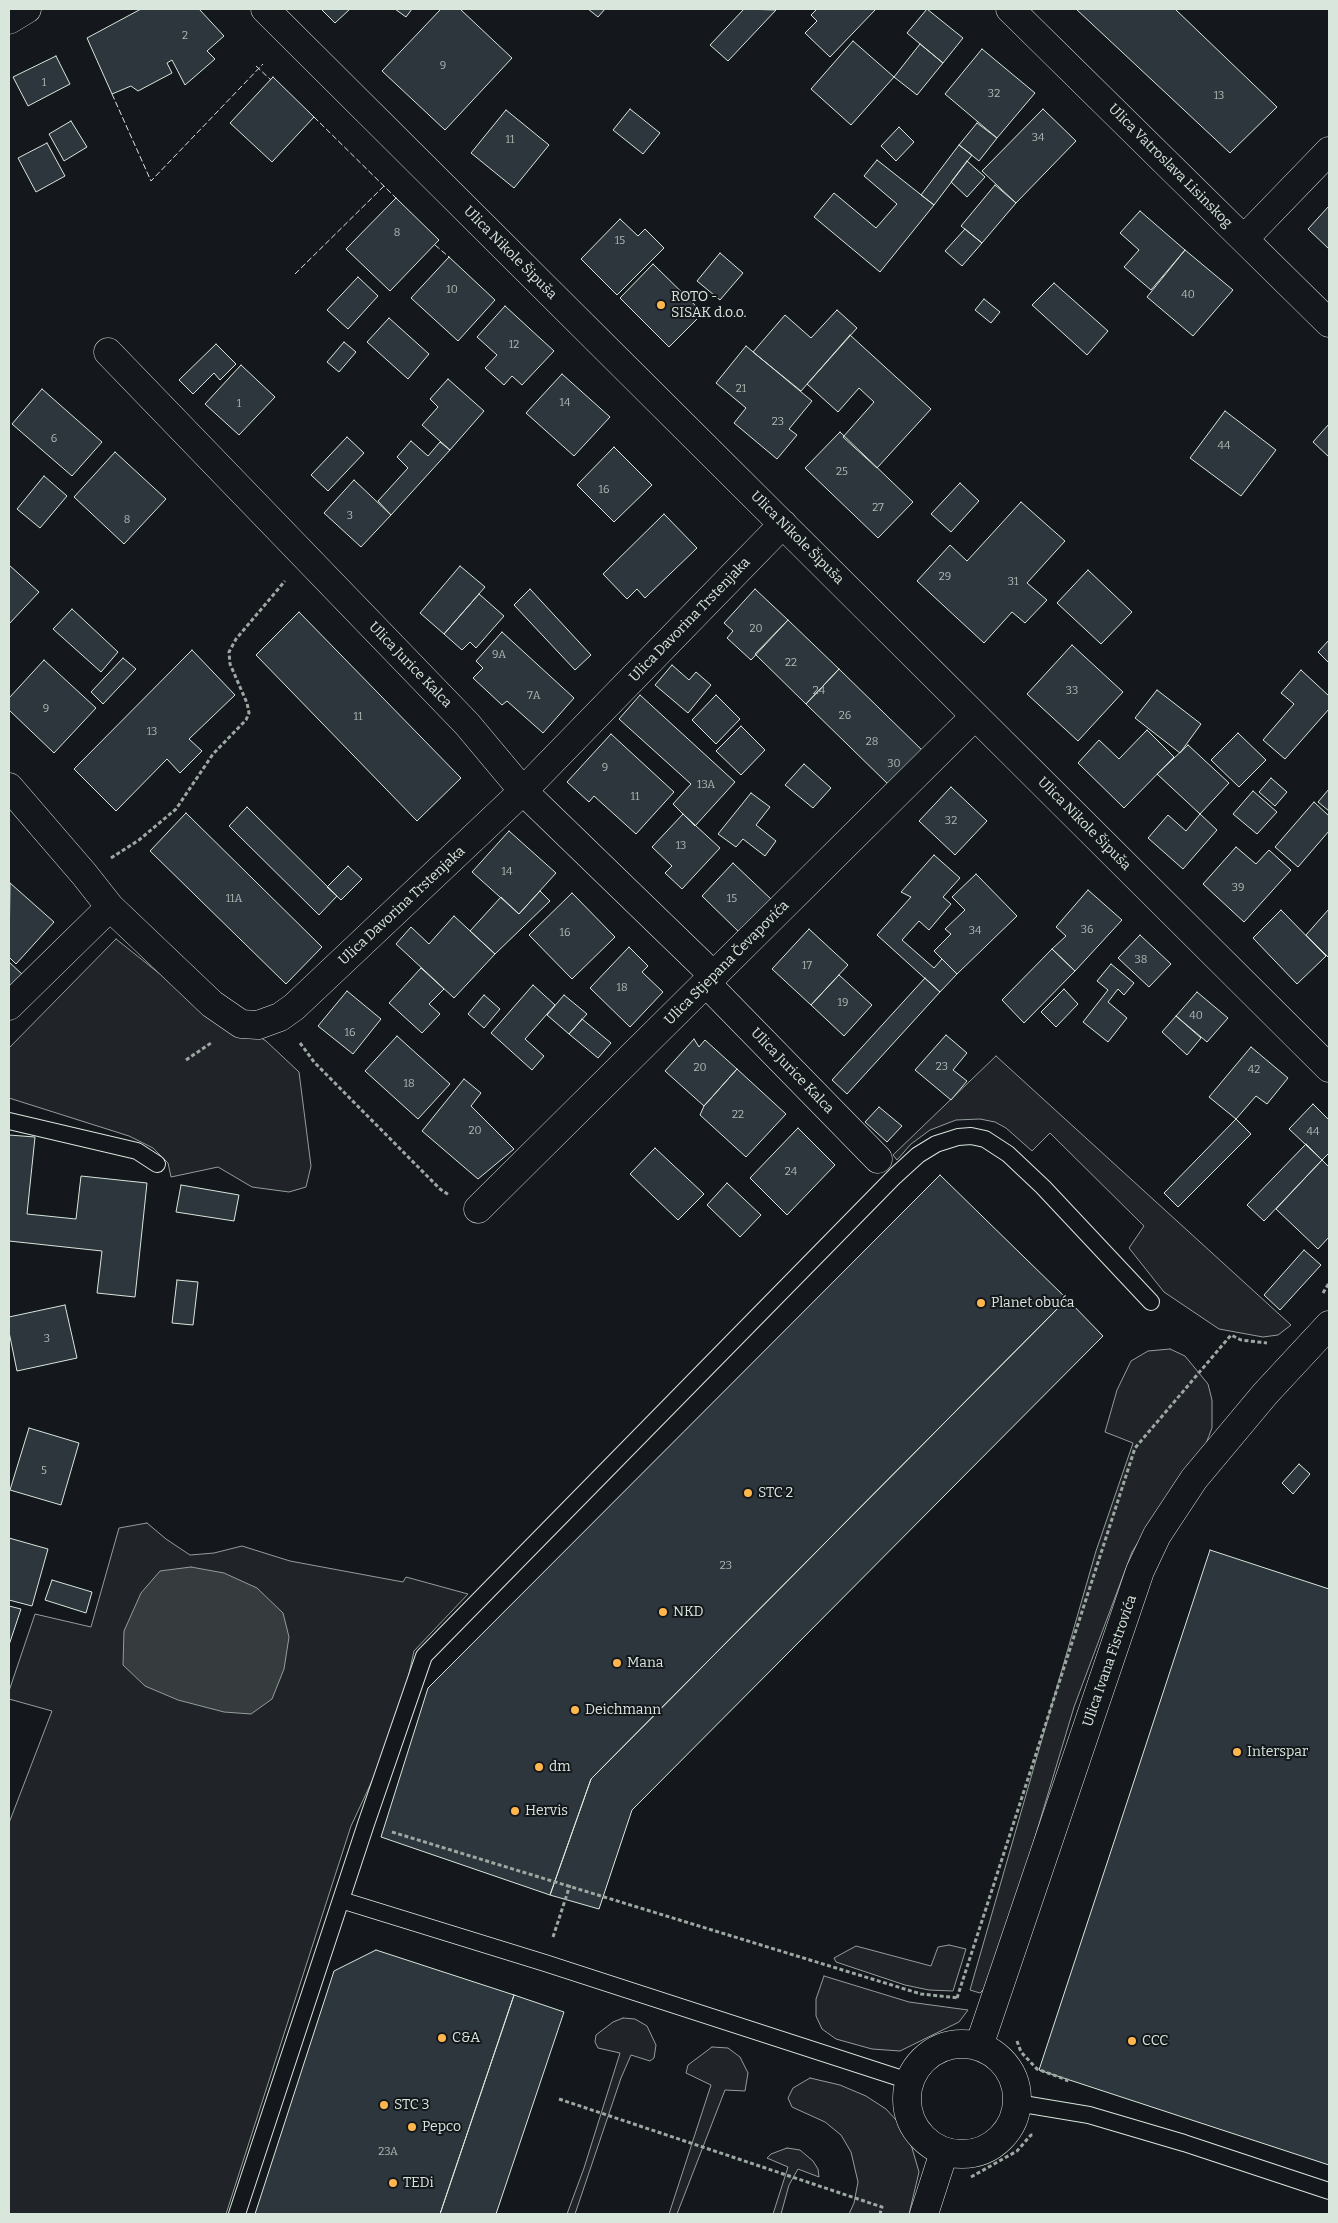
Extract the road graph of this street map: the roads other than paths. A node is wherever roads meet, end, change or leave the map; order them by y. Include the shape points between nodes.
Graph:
1 (27, 9) edge
2 (265, 9) edge
3 (1010, 9) edge
4 (9, 20) edge
5 (1329, 151) edge
6 (1244, 238) junction
7 (1329, 323) edge
8 (108, 352) dead end
9 (783, 524) junction
10 (975, 716) junction
11 (9, 787) edge
12 (523, 792) junction
13 (110, 907) junction
14 (710, 979) junction
15 (9, 1006) edge
16 (1329, 1068) edge
17 (9, 1122) edge
18 (878, 1159) dead end
19 (156, 1164) dead end
20 (478, 1209) road end
21 (1150, 1302) dead end
22 (1329, 1325) edge
23 (341, 1900) junction
24 (978, 2046) junction
25 (909, 2081) junction
26 (1017, 2103) junction
27 (944, 2152) junction
28 (1329, 2191) edge
29 (237, 2214) edge
30 (924, 2214) edge

1 - 4 street
2 - 9 street, Ulica Nikole Šipuša
3 - 6 street, Ulica Vatroslava Lisinskog
5 - 6 street
6 - 7 street, Ulica Vatroslava Lisinskog
8 - 12 street, Ulica Jurice Kalca via 467,724
9 - 10 street, Ulica Nikole Šipuša
9 - 12 street, Ulica Davorina Trstenjaka
10 - 14 street, Ulica Stjepana Čevapovića
10 - 16 street, Ulica Nikole Šipuša
11 - 13 street, Ulica Davorina Trstenjaka
12 - 13 street, Ulica Davorina Trstenjaka via 305,998 280,1017 258,1025 241,1024 212,1004
12 - 14 street, Ulica Jurice Kalca
13 - 15 street
14 - 18 street, Ulica Jurice Kalca
14 - 20 street, Ulica Stjepana Čevapovića
17 - 19 lane via 137,1151
21 - 23 lane via 1043,1187 997,1146 972,1136 947,1140 927,1149 895,1176 424,1656
22 - 24 street, Ulica Ivana Fistrovića via 1265,1394 1194,1479 1157,1535 1140,1571
23 - 25 lane
23 - 29 lane
24 - 25 street via 950,2044 937,2049 925,2057
24 - 26 street via 995,2054 1008,2068 1016,2085
25 - 27 street via 909,2118 923,2139
26 - 27 street via 1014,2119 993,2145 977,2152
26 - 28 lane via 1089,2115 1184,2142
27 - 30 street

